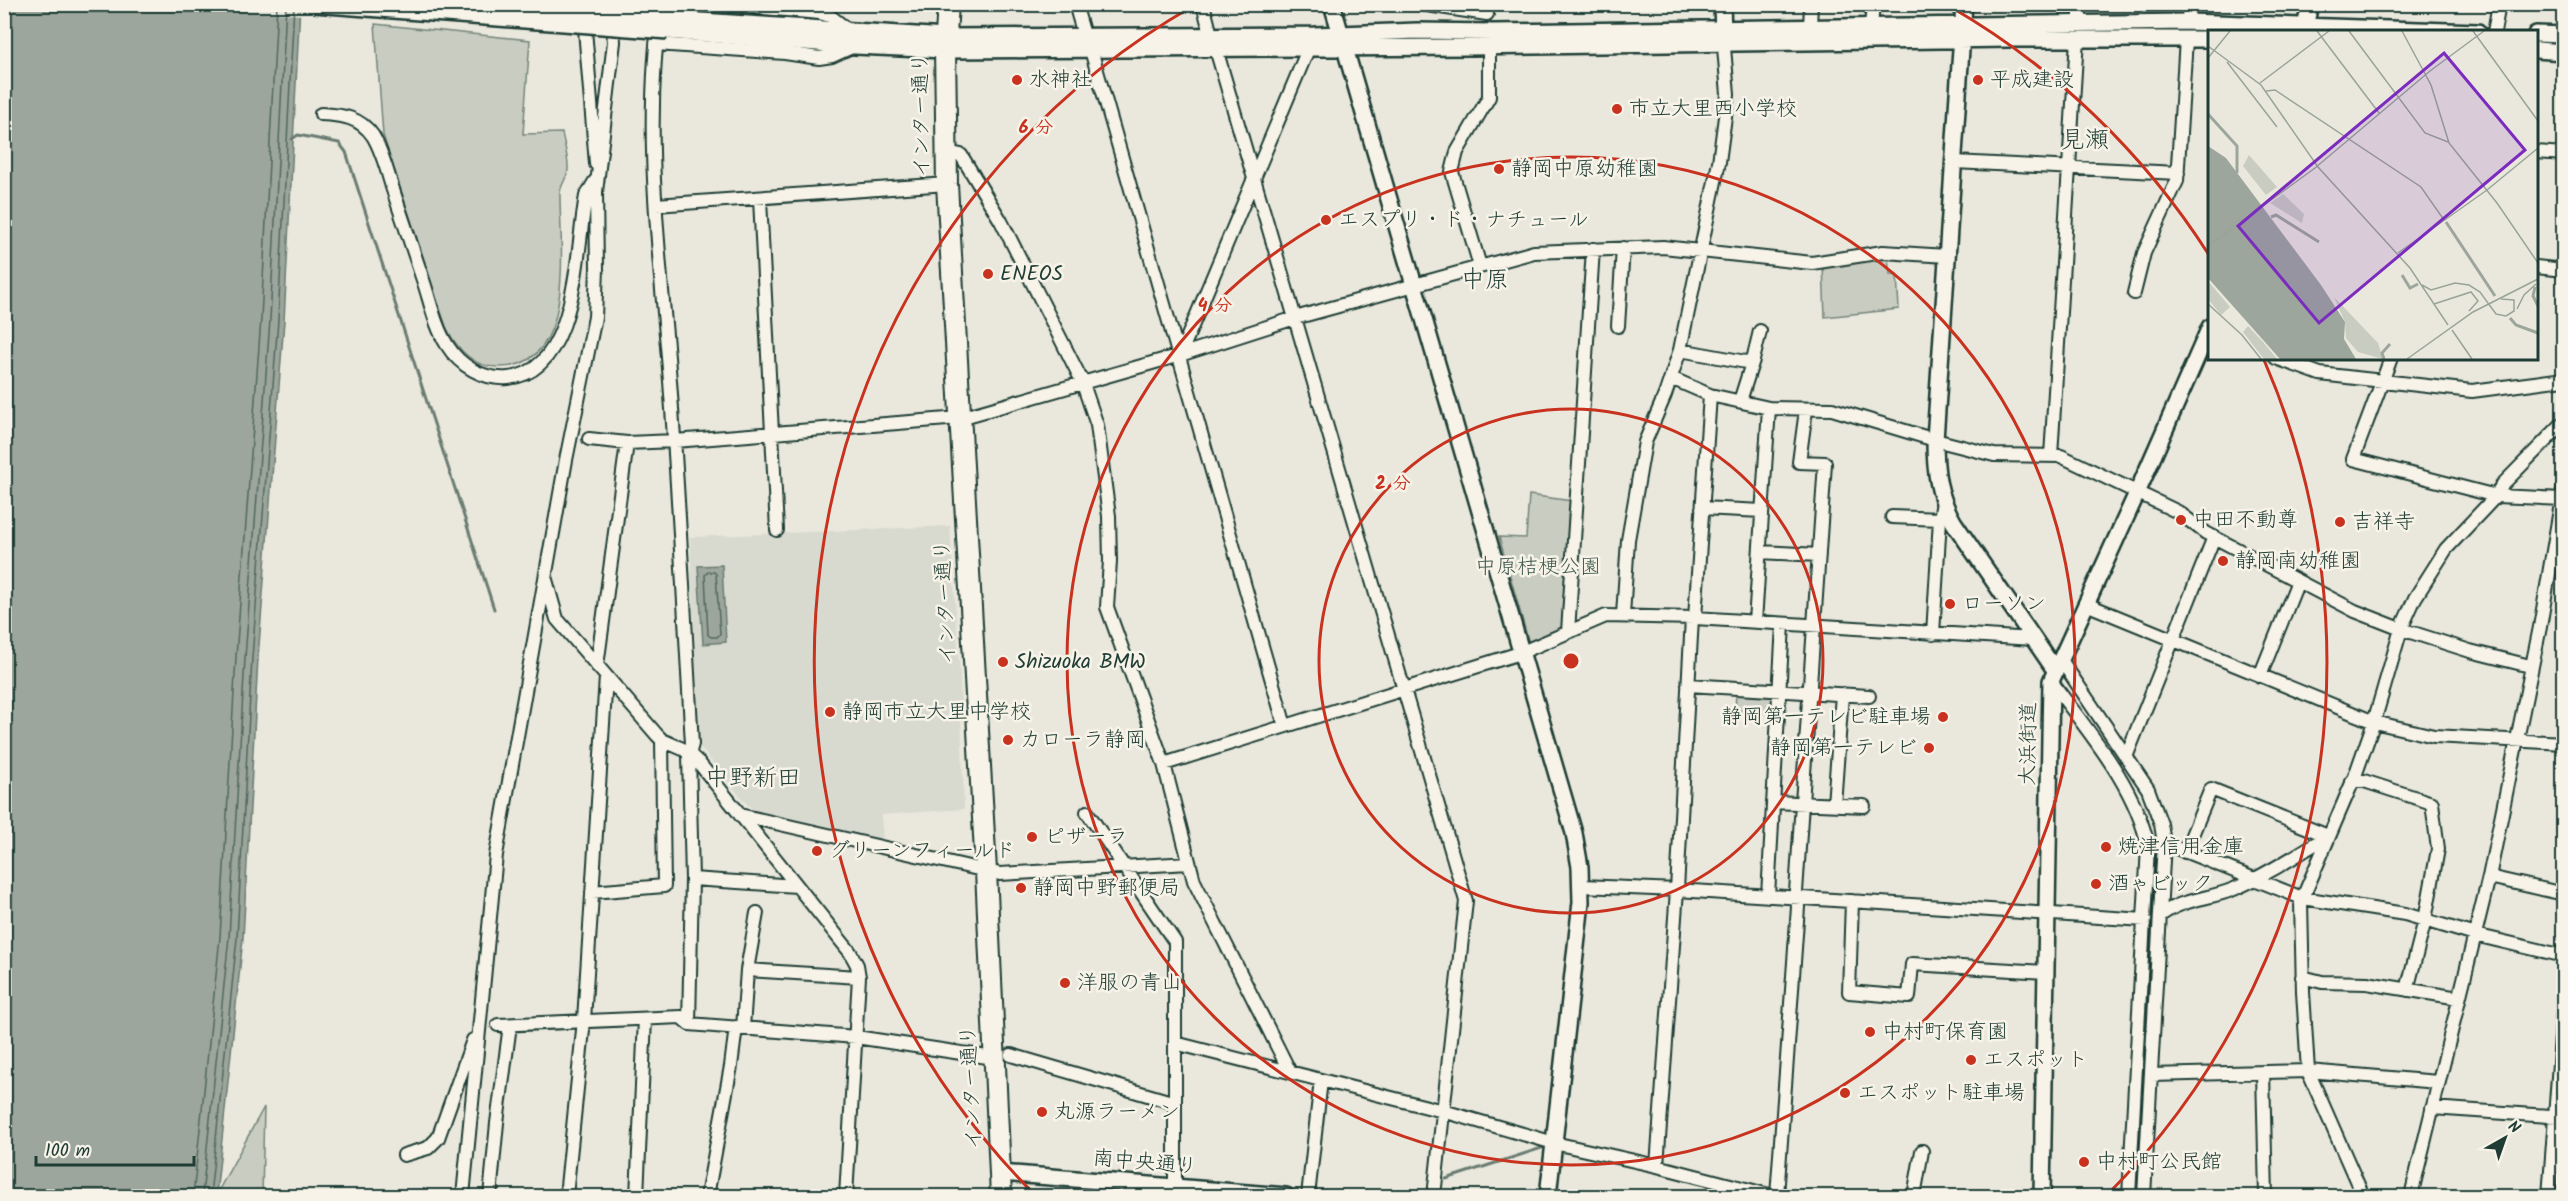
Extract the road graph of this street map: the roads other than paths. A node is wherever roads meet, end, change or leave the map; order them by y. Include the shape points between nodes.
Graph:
1 (314, 4) edge
2 (482, 4) edge
3 (581, 4) edge
4 (611, 4) edge
5 (661, 4) edge
6 (720, 4) edge
7 (948, 4) edge
8 (1075, 4) edge
9 (1203, 4) edge
10 (1332, 4) edge
11 (1420, 4) edge
12 (1722, 4) edge
13 (1811, 4) edge
14 (1873, 4) edge
15 (1964, 4) edge
16 (2080, 4) edge
17 (2189, 4) edge
18 (2310, 4) edge
19 (2499, 4) edge
20 (756, 6) edge
21 (1486, 9) edge
22 (2188, 22) junction
23 (1810, 27) junction
24 (1871, 27) junction
25 (2305, 29) edge
26 (2363, 30) edge
27 (2494, 30) edge
28 (2078, 32) junction
29 (1962, 33) junction
30 (2538, 34) edge
31 (1084, 35) junction
32 (1723, 35) junction
33 (2564, 35) edge
34 (847, 38) junction
35 (1491, 39) junction
36 (2186, 39) junction
37 (2208, 39) edge
38 (1342, 41) junction
39 (1214, 42) junction
40 (946, 43) junction
41 (656, 44) junction
42 (1309, 47) junction
43 (1090, 50) junction
44 (2538, 50) edge
45 (2564, 52) edge
46 (321, 114) dead end
47 (947, 152) junction
48 (2538, 152) edge
49 (2564, 154) edge
50 (1954, 162) junction
51 (2069, 167) junction
52 (2178, 173) junction
53 (598, 175) junction
54 (1254, 179) junction
55 (947, 184) junction
56 (760, 199) junction
57 (656, 205) junction
58 (1623, 248) junction
59 (1593, 249) junction
60 (1702, 251) junction
61 (1947, 256) junction
62 (1480, 266) junction
63 (2538, 267) edge
64 (2564, 270) edge
65 (1415, 285) junction
66 (2134, 293) dead end
67 (1295, 318) junction
68 (1618, 326) dead end
69 (1760, 331) dead end
70 (2208, 332) edge
71 (1680, 350) junction
72 (1180, 355) junction
73 (1753, 360) junction
74 (2282, 360) edge
75 (2390, 360) edge
76 (1671, 378) junction
77 (2564, 379) edge
78 (1083, 381) junction
79 (2382, 381) junction
80 (1710, 395) junction
81 (1740, 401) junction
82 (1769, 408) junction
83 (1806, 410) junction
84 (960, 418) junction
85 (2564, 422) edge
86 (771, 434) junction
87 (589, 439) dead end
88 (1935, 440) junction
89 (675, 441) junction
90 (627, 443) junction
91 (2051, 456) junction
92 (2137, 493) junction
93 (2563, 495) edge
94 (2496, 496) junction
95 (1943, 502) junction
96 (1702, 508) junction
97 (1762, 512) junction
98 (1893, 517) dead end
99 (1940, 519) junction
100 (777, 530) dead end
101 (2214, 537) junction
102 (1760, 552) junction
103 (1819, 555) junction
104 (545, 576) junction
105 (2298, 581) junction
106 (2086, 604) junction
107 (1623, 615) junction
108 (1693, 618) junction
109 (1755, 622) junction
110 (1783, 624) junction
111 (1815, 626) junction
112 (2401, 629) junction
113 (1568, 632) junction
114 (1933, 634) junction
115 (2033, 639) junction
116 (2172, 640) junction
117 (1520, 653) junction
118 (597, 666) junction
119 (2530, 666) junction
120 (2056, 670) junction
121 (2260, 676) junction
122 (606, 677) junction
123 (1688, 685) junction
124 (1403, 688) junction
125 (1779, 690) junction
126 (1810, 691) junction
127 (1842, 694) junction
128 (1869, 696) dead end
129 (2374, 722) junction
130 (1285, 726) junction
131 (662, 740) junction
132 (2518, 740) junction
133 (2564, 743) edge
134 (689, 755) junction
135 (2126, 757) junction
136 (1164, 764) junction
137 (2352, 781) junction
138 (1773, 802) junction
139 (1803, 803) junction
140 (1834, 805) junction
141 (1864, 806) dead end
142 (1087, 812) dead end
143 (740, 815) junction
144 (2328, 836) junction
145 (2164, 843) junction
146 (2148, 846) junction
147 (2185, 852) junction
148 (1189, 863) junction
149 (1122, 866) junction
150 (986, 871) junction
151 (2489, 877) junction
152 (692, 879) junction
153 (2253, 879) junction
154 (797, 886) junction
155 (1582, 886) junction
156 (1677, 890) junction
157 (592, 892) junction
158 (2564, 894) edge
159 (1768, 897) junction
160 (1797, 898) junction
161 (2302, 898) junction
162 (1852, 901) junction
163 (757, 913) dead end
164 (2046, 913) junction
165 (2160, 916) junction
166 (2145, 920) junction
167 (2425, 920) junction
168 (2475, 935) junction
169 (2564, 956) edge
170 (747, 970) junction
171 (2046, 972) junction
172 (859, 977) junction
173 (2302, 977) junction
174 (2407, 990) junction
175 (2564, 997) edge
176 (2459, 998) junction
177 (645, 1019) junction
178 (584, 1020) junction
179 (689, 1024) junction
180 (479, 1028) junction
181 (739, 1028) junction
182 (856, 1037) junction
183 (1176, 1043) junction
184 (1003, 1056) junction
185 (2308, 1071) junction
186 (1290, 1072) junction
187 (2263, 1072) junction
188 (2151, 1075) junction
189 (1321, 1080) junction
190 (2439, 1082) junction
191 (1175, 1103) junction
192 (2432, 1108) junction
193 (1443, 1111) junction
194 (2559, 1117) edge
195 (1554, 1143) junction
196 (1922, 1151) dead end
197 (405, 1155) dead end
198 (1657, 1166) junction
199 (1001, 1173) junction
200 (1175, 1191) edge
201 (463, 1197) edge
202 (490, 1197) edge
203 (566, 1197) edge
204 (637, 1197) edge
205 (707, 1197) edge
206 (846, 1197) edge
207 (1001, 1197) edge
208 (1286, 1197) edge
209 (1308, 1197) edge
210 (1434, 1197) edge
211 (1548, 1197) edge
212 (1775, 1197) edge
213 (1914, 1197) edge
214 (2042, 1197) edge
215 (2129, 1197) edge
216 (2144, 1197) edge
217 (2266, 1197) edge
218 (2363, 1197) edge
219 (2411, 1197) edge
220 (2549, 1197) edge

1 - 34 street, bridge
2 - 34 street, bridge
3 - 53 street
4 - 53 street via 614,42
5 - 41 street
6 - 20 street
7 - 40 main road, インター通り
8 - 31 street
9 - 39 street
10 - 38 street
11 - 21 street
12 - 32 street
13 - 23 street
14 - 24 street
15 - 29 street
16 - 28 street
17 - 22 street
18 - 25 street
19 - 27 street
20 - 34 street via 830,16 844,29
21 - 35 street
22 - 25 street
22 - 28 street
23 - 24 street
23 - 32 street
24 - 29 street
25 - 26 street
28 - 29 street
28 - 36 street
28 - 51 street
29 - 32 street
29 - 50 street
30 - 33 street
31 - 39 street
31 - 40 street
32 - 35 street
32 - 60 street via 1728,94
34 - 40 street
34 - 41 street via 832,56 819,58
35 - 38 street via 1417,31
35 - 62 street via 1489,97 1457,152 1452,172
36 - 37 street
36 - 52 street
38 - 39 street
38 - 42 street
38 - 65 street
39 - 42 street
39 - 43 street
39 - 54 street
40 - 43 street
40 - 47 main road, インター通り
41 - 57 street
42 - 54 street
43 - 72 street
44 - 45 street
46 - 53 street via 347,116 360,122 372,136 447,344 466,366 495,378 526,374 541,365 561,335 586,196
47 - 55 main road, インター通り
47 - 78 street via 961,155 1001,221
48 - 49 street
50 - 51 street
50 - 61 street
51 - 52 street
51 - 91 street
52 - 66 street via 2144,253
53 - 104 street via 595,317
54 - 67 street
54 - 72 street
55 - 56 street
55 - 84 main road, インター通り
56 - 57 street
56 - 86 street
57 - 89 street
58 - 59 street
58 - 60 street
58 - 68 street
59 - 62 street via 1534,252
59 - 113 street
60 - 61 street via 1812,263 1883,252
60 - 71 street
61 - 88 street
62 - 65 street
63 - 64 street
65 - 67 street
65 - 117 street
67 - 72 street
67 - 124 street
69 - 73 street
70 - 92 street, 大浜街道
71 - 73 street
71 - 76 street
72 - 78 street
72 - 130 street
73 - 81 street
74 - 79 street via 2320,374
75 - 79 street
76 - 80 street
76 - 107 street via 1645,441 1628,540
77 - 79 street via 2472,392
78 - 84 street
78 - 136 street via 1096,425 1109,516 1107,607
79 - 94 street via 2353,459
80 - 81 street
80 - 96 street
81 - 82 street
82 - 83 street
82 - 97 street
83 - 88 street via 1832,409
83 - 103 street via 1799,462 1825,463
84 - 86 street
84 - 150 main road, インター通り
85 - 94 street via 2521,464
86 - 89 street
86 - 100 street
87 - 90 street
88 - 91 street via 1994,455
88 - 95 street via 1936,474
89 - 90 street
89 - 134 street via 692,744
90 - 118 street
91 - 92 street via 2061,456
92 - 101 street via 2178,512
92 - 106 street, 大浜街道
93 - 94 street
93 - 119 street
94 - 112 street via 2445,550 2421,585
95 - 99 street
95 - 115 street
96 - 97 street
96 - 108 street
97 - 102 street
98 - 99 street
99 - 114 street
101 - 105 street
101 - 116 street
102 - 103 street
102 - 109 street
103 - 111 street
104 - 118 street via 556,619
104 - 180 street via 496,855
105 - 112 street via 2355,611
105 - 121 street
106 - 116 street
106 - 120 street, 大浜街道
107 - 108 street
107 - 113 street via 1606,616
108 - 109 street
108 - 123 street
109 - 110 street
110 - 111 street
110 - 125 street
111 - 114 street
111 - 126 street
112 - 119 street
112 - 129 street
113 - 117 street
114 - 115 street
115 - 120 street
116 - 121 street
116 - 135 street
117 - 124 street
117 - 155 street via 1574,833
118 - 122 street
119 - 132 street
120 - 135 street
120 - 146 street via 2131,796
120 - 164 street, 大浜街道
121 - 129 street
122 - 131 street
122 - 157 street
123 - 125 street
123 - 156 street
124 - 130 street
124 - 193 street via 1466,901
125 - 126 street
125 - 138 street
126 - 127 street
126 - 139 street
127 - 128 street
127 - 140 street
129 - 132 street via 2433,736
129 - 137 street
130 - 136 street
131 - 134 street
131 - 157 street via 664,886
132 - 133 street
132 - 151 street
134 - 143 street
134 - 152 street
135 - 145 street via 2156,806
136 - 148 street
137 - 144 street
137 - 167 street via 2364,781 2432,803 2438,849
138 - 139 street
138 - 159 street
139 - 140 street
139 - 160 street
140 - 141 street
142 - 149 street
143 - 150 street
143 - 154 street
144 - 147 street via 2211,789
144 - 153 street
144 - 161 street
145 - 146 street
145 - 147 street
145 - 165 street
146 - 166 street
147 - 153 street
148 - 149 street
148 - 186 street via 1194,881
149 - 150 street via 1000,874
149 - 183 street via 1175,942
150 - 184 main road, インター通り
151 - 158 street
151 - 168 street
152 - 154 street
152 - 179 street
153 - 161 street
153 - 165 street via 2212,898 2174,906
154 - 172 street via 850,952
155 - 156 street
155 - 195 street
156 - 159 street
156 - 198 street
157 - 178 street
159 - 160 street
160 - 162 street
160 - 212 street
161 - 167 street
161 - 173 street
162 - 164 street
162 - 171 street via 1848,992 1909,997 1912,963
163 - 170 street
164 - 166 street
164 - 171 street, 大浜街道
165 - 188 street
166 - 215 street
167 - 168 street
167 - 174 street
168 - 169 street
168 - 176 street
170 - 172 street
170 - 181 street
171 - 214 street, 大浜街道
172 - 182 street
173 - 174 street
173 - 185 street
174 - 176 street
175 - 194 street
176 - 190 street
177 - 178 street
177 - 179 street via 681,1017
177 - 204 street
178 - 202 street via 504,1025
178 - 203 street
179 - 181 street
180 - 197 street via 438,1138 428,1148
180 - 201 street
181 - 182 street
181 - 205 street
182 - 184 street
182 - 206 street
183 - 186 street
183 - 191 street
184 - 191 street
184 - 199 main road, インター通り
185 - 187 street
185 - 190 street
185 - 218 street
186 - 189 street
187 - 188 street
187 - 217 street
188 - 216 street
189 - 193 street
189 - 209 street
190 - 192 street
191 - 200 street
192 - 194 street
192 - 219 street
193 - 195 street
193 - 210 street
194 - 220 street
195 - 198 street
195 - 211 street
196 - 213 street
198 - 212 street
199 - 200 street, 南中央通り
199 - 207 main road, インター通り
200 - 208 street, 南中央通り

